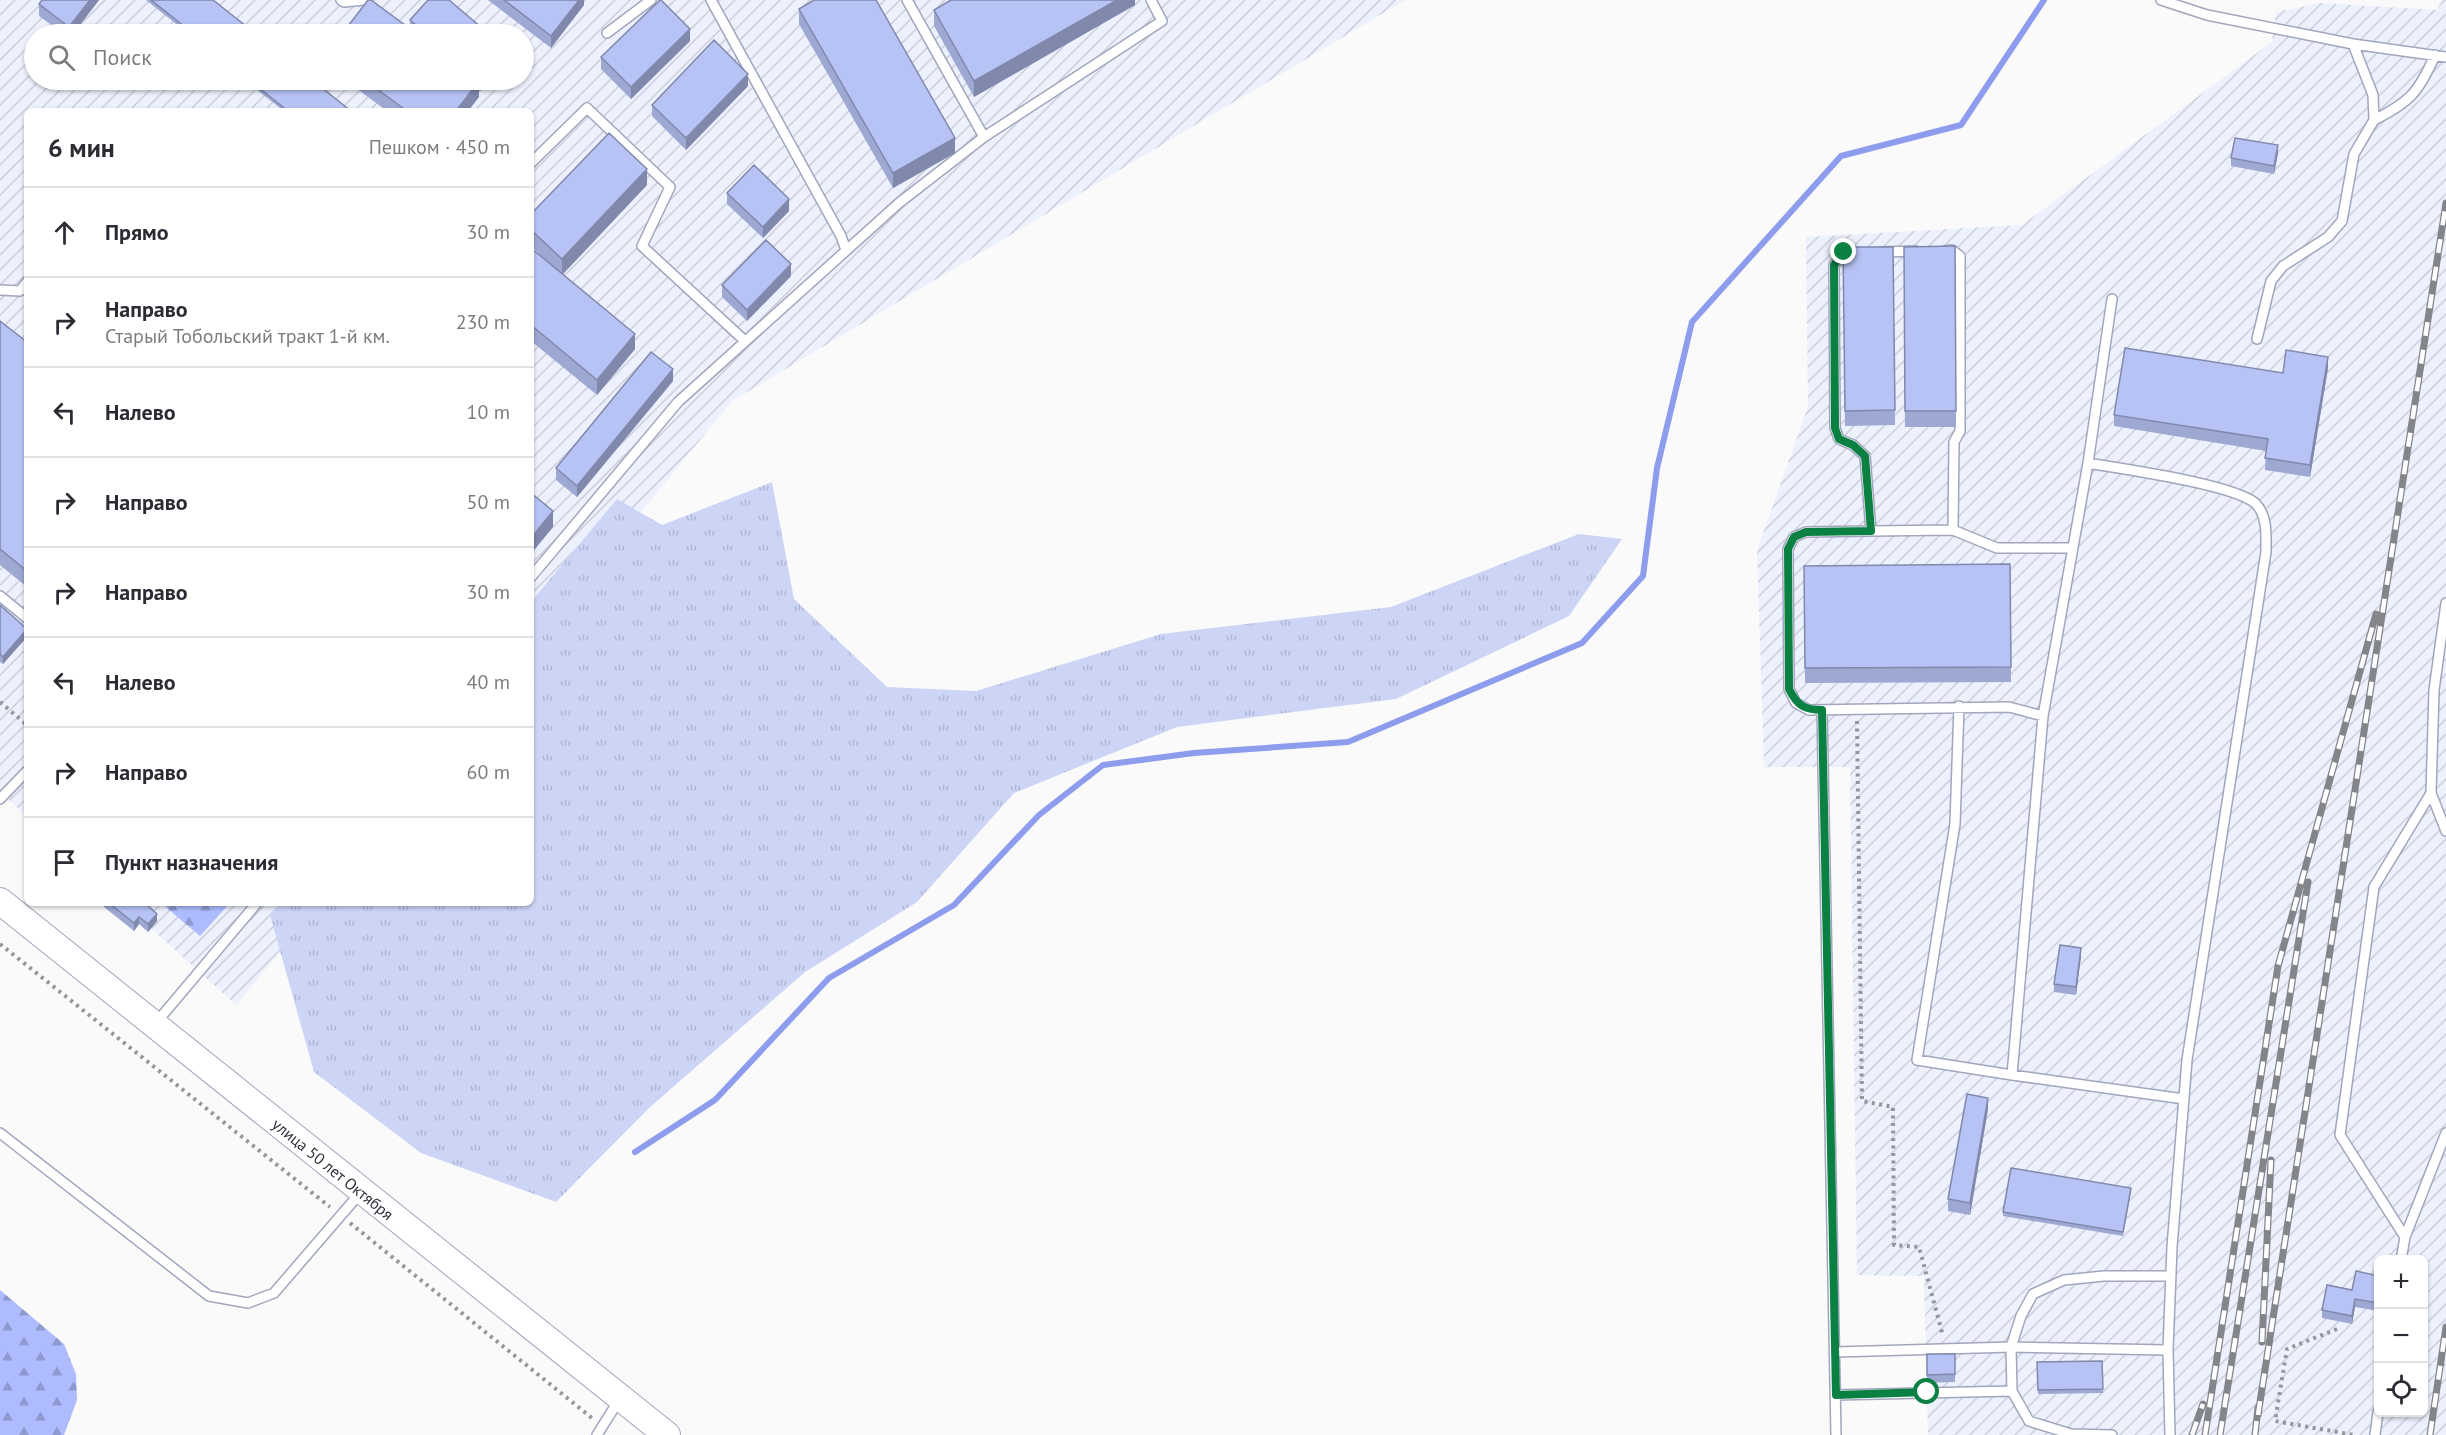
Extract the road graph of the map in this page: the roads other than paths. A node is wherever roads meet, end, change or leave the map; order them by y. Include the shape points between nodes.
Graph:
1 (341, 0) edge
2 (364, 0) edge
3 (651, 0) edge
4 (711, 0) edge
5 (907, 0) edge
6 (1151, 0) edge
7 (2161, 0) edge
8 (607, 33) dead end
9 (2352, 44) junction
10 (2435, 55) junction
11 (2446, 57) edge
12 (2374, 120) junction
13 (984, 136) junction
14 (534, 160) edge
15 (846, 250) junction
16 (1866, 252) edge
17 (1876, 252) edge
18 (0, 290) edge
19 (24, 295) edge
20 (2112, 299) dead end
21 (2257, 339) dead end
22 (745, 341) junction
23 (2088, 463) junction
24 (1953, 530) junction
25 (1871, 531) junction
26 (2073, 548) junction
27 (534, 573) edge
28 (0, 596) edge
29 (2446, 603) edge
30 (24, 616) edge
31 (1959, 706) junction
32 (1822, 710) junction
33 (2043, 716) junction
34 (24, 774) edge
35 (2431, 793) junction
36 (0, 799) edge
37 (2446, 831) edge
38 (0, 902) edge
39 (254, 906) edge
40 (154, 1026) junction
41 (2012, 1075) junction
42 (2184, 1099) junction
43 (0, 1133) edge
44 (2446, 1133) edge
45 (361, 1192) junction
46 (2404, 1237) junction
47 (2402, 1255) edge
48 (2171, 1276) junction
49 (2011, 1347) junction
50 (2168, 1350) junction
51 (1836, 1352) junction
52 (2012, 1391) junction
53 (1836, 1395) junction
54 (620, 1398) junction
55 (2378, 1417) edge
56 (600, 1431) edge
57 (2071, 1434) edge
58 (667, 1435) edge
59 (1836, 1435) edge
60 (2112, 1435) edge
61 (2170, 1435) edge
62 (2375, 1435) edge

1 - 2 lane
3 - 8 lane
4 - 15 lane
5 - 13 lane
6 - 13 lane via 1162,21
7 - 9 lane via 2207,15
9 - 10 lane
9 - 12 lane via 2373,95
10 - 11 lane
10 - 12 lane via 2423,83 2401,107
12 - 21 lane via 2354,154 2342,221 2328,237 2283,266 2271,281
13 - 15 lane
14 - 22 lane via 587,108 670,187 642,246
15 - 22 lane
16 - 25 lane via 1844,252 1834,265 1835,428 1839,439 1865,456
17 - 24 lane via 1952,250 1960,256 1960,431 1954,442
18 - 19 lane
20 - 23 lane
22 - 27 lane via 678,402
23 - 26 lane
23 - 42 lane via 2231,491 2256,504 2266,526 2266,552
24 - 25 lane
24 - 26 lane via 1997,548
25 - 32 lane via 1806,532 1794,537 1788,549 1789,689 1796,703 1809,710
26 - 33 lane
28 - 30 lane
29 - 35 lane via 2434,690
31 - 32 lane
31 - 33 lane via 2009,707
31 - 41 lane via 1955,824 1917,1060
32 - 51 lane
33 - 41 lane
34 - 36 lane
35 - 37 lane
35 - 46 lane via 2374,887 2340,1135
38 - 40 main road, улица 50 лет Октября
39 - 40 lane
40 - 45 main road, улица 50 лет Октября
41 - 42 lane
42 - 48 lane
43 - 45 lane via 208,1296 248,1303 274,1293
44 - 46 lane
45 - 54 main road, улица 50 лет Октября
46 - 47 lane
48 - 49 lane via 2064,1280 2033,1294
48 - 50 lane
49 - 50 lane
49 - 51 lane
49 - 52 lane
50 - 61 lane
51 - 53 lane
52 - 53 lane
52 - 57 lane via 2029,1422
53 - 59 lane
54 - 56 lane
54 - 58 main road, улица 50 лет Октября
55 - 62 lane
57 - 60 lane

